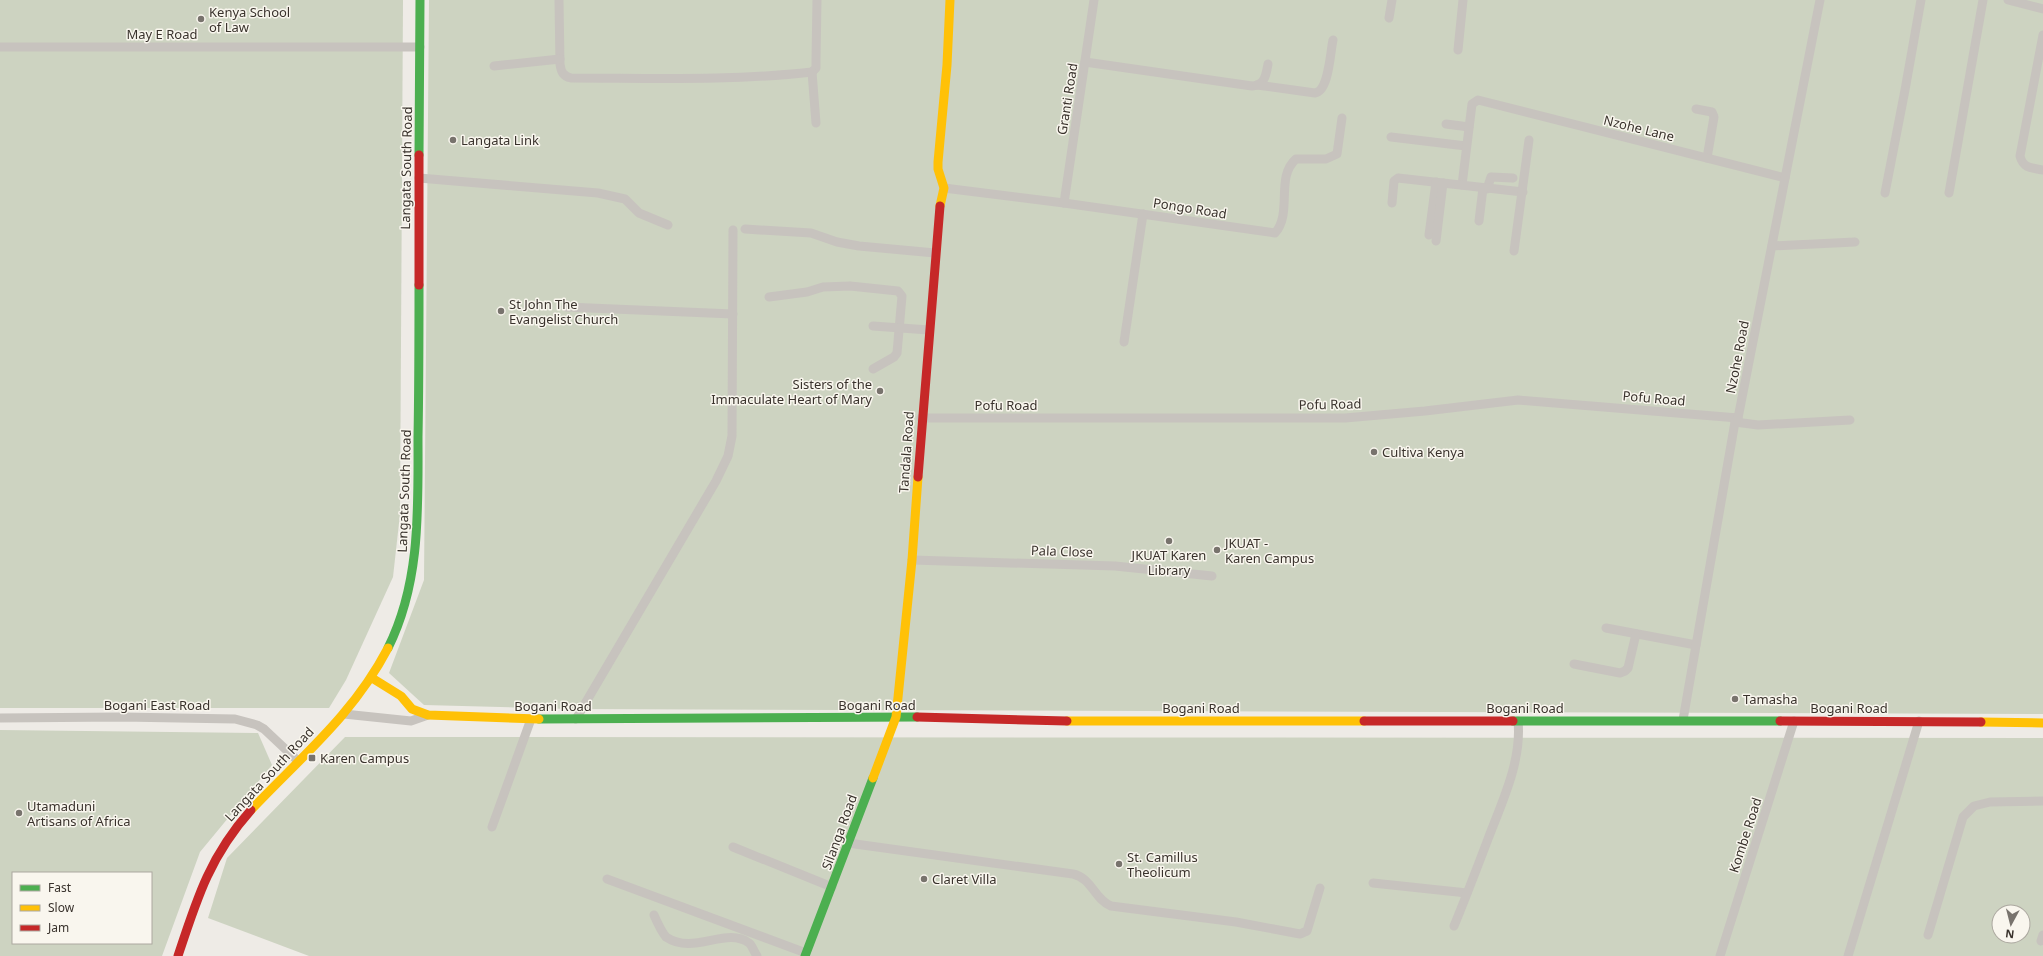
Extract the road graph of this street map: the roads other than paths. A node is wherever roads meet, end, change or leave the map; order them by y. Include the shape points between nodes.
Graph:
1 (420, 0) edge
2 (559, 0) edge
3 (817, 0) edge
4 (950, 0) edge
5 (1094, 0) edge
6 (1392, 0) edge
7 (1464, 0) edge
8 (1820, 0) edge
9 (1921, 0) edge
10 (1983, 0) edge
11 (2008, 0) edge
12 (2043, 9) edge
13 (1389, 18) dead end
14 (2043, 35) edge
15 (1333, 40) dead end
16 (0, 47) edge
17 (420, 47) junction
18 (1458, 50) dead end
19 (560, 59) junction
20 (1085, 62) junction
21 (1268, 64) dead end
22 (494, 66) dead end
23 (812, 72) junction
24 (1257, 86) junction
25 (1696, 109) dead end
26 (1342, 118) dead end
27 (816, 123) dead end
28 (1446, 124) dead end
29 (1469, 127) junction
30 (1391, 137) dead end
31 (1529, 140) dead end
32 (1466, 146) junction
33 (1707, 158) junction
34 (2043, 170) edge
35 (419, 178) junction
36 (1513, 178) dead end
37 (1785, 178) junction
38 (1440, 182) junction
39 (1462, 185) junction
40 (944, 188) junction
41 (1485, 188) junction
42 (1523, 192) junction
43 (1885, 193) dead end
44 (1949, 193) dead end
45 (1064, 202) junction
46 (1392, 203) dead end
47 (1144, 214) junction
48 (1479, 221) dead end
49 (668, 224) dead end
50 (745, 229) dead end
51 (733, 230) dead end
52 (1433, 238) dead end
53 (1855, 242) dead end
54 (1772, 246) junction
55 (1514, 251) dead end
56 (934, 253) junction
57 (769, 296) dead end
58 (566, 307) dead end
59 (732, 314) junction
60 (873, 326) dead end
61 (898, 328) junction
62 (929, 330) junction
63 (1124, 342) dead end
64 (873, 369) dead end
65 (921, 418) junction
66 (1736, 420) junction
67 (1850, 420) dead end
68 (912, 560) junction
69 (1212, 576) dead end
70 (1606, 628) dead end
71 (1636, 634) junction
72 (1696, 645) junction
73 (1574, 664) dead end
74 (372, 678) junction
75 (344, 714) junction
76 (428, 715) junction
77 (896, 717) junction
78 (0, 718) edge
79 (531, 719) junction
80 (576, 719) junction
81 (1683, 720) junction
82 (1518, 721) junction
83 (1794, 721) junction
84 (1919, 721) junction
85 (2043, 722) edge
86 (298, 761) junction
87 (2043, 801) edge
88 (492, 826) dead end
89 (848, 843) junction
90 (733, 847) dead end
91 (607, 879) dead end
92 (1373, 883) dead end
93 (832, 887) junction
94 (1320, 888) dead end
95 (1467, 893) junction
96 (654, 915) dead end
97 (1454, 926) dead end
98 (1928, 936) dead end
99 (805, 955) edge
100 (178, 956) edge
101 (757, 956) edge
102 (1720, 956) edge
103 (1848, 956) edge

1 - 17 street, Langata South Road
2 - 19 street
3 - 23 street via 816,68
4 - 40 street via 948,65 938,166
5 - 20 street, Granti Road
6 - 13 street
7 - 18 street
8 - 37 street, Nzohe Road
9 - 43 street
10 - 44 street
11 - 12 street
14 - 34 street via 2020,156 2027,168
15 - 24 street via 1324,85 1320,92
16 - 17 street, May E Road
17 - 35 street, Langata South Road
19 - 22 street
19 - 23 street via 562,74 571,78 747,76
20 - 24 street
20 - 45 street, Granti Road
21 - 24 street via 1264,80
23 - 27 street
25 - 33 street via 1712,112 1714,117
26 - 47 street, Pongo Road via 1337,154 1326,159 1296,159 1288,168 1282,222 1275,233
28 - 29 street
29 - 32 street
29 - 33 street, Nzohe Lane via 1472,104 1478,100 1487,101
30 - 32 street
31 - 42 street
32 - 39 street
33 - 37 street, Nzohe Lane
35 - 49 street via 598,193 625,199 639,213
35 - 74 street, Langata South Road via 416,543 411,585 401,620
36 - 41 street via 1491,177
37 - 54 street, Nzohe Road
38 - 39 street
38 - 46 street via 1395,178
38 - 52 street
39 - 41 street
40 - 45 street, Pongo Road
40 - 56 street, Tandala Road
41 - 42 street
41 - 48 street
42 - 55 street
45 - 47 street, Pongo Road
47 - 63 street
50 - 56 street via 811,233 859,246
51 - 59 street
53 - 54 street
54 - 66 street, Nzohe Road
56 - 62 street, Tandala Road
57 - 61 street via 807,292 823,287 850,286 898,291 902,296
58 - 59 street
59 - 80 street via 733,421 728,456 698,512
60 - 61 street
61 - 62 street
61 - 64 street via 897,354
62 - 65 street, Tandala Road
65 - 66 street, Pofu Road via 1345,418 1518,400
65 - 68 street, Tandala Road
66 - 67 street, Pofu Road via 1758,425
66 - 72 street, Nzohe Road
68 - 69 street, Pala Close via 1115,566
68 - 77 street, Tandala Road
70 - 71 street
71 - 72 street
71 - 73 street via 1628,668 1625,671 1620,673
72 - 81 street, Nzohe Road
74 - 75 street, Langata South Road
74 - 76 street, Bogani Road via 401,696 412,709
75 - 76 street via 411,721
75 - 86 street, Langata South Road
76 - 79 street, Bogani Road
77 - 80 street, Bogani Road
77 - 82 street, Bogani Road via 1080,721
77 - 89 street, Silanga Road
78 - 86 street, Bogani East Road via 235,719 264,729
79 - 80 street, Bogani Road
79 - 88 street
81 - 82 street, Bogani Road
81 - 83 street, Bogani Road
82 - 95 street via 1517,754 1500,809
83 - 84 street, Bogani Road
83 - 102 street, Kombe Road
84 - 85 street, Bogani Road
84 - 103 street
86 - 100 street, Langata South Road via 241,821 210,865
87 - 98 street via 1990,802 1974,806 1963,817
89 - 93 street, Silanga Road
89 - 94 street via 1073,874 1086,880 1100,899 1111,906 1236,922 1300,934 1307,931
90 - 93 street
91 - 99 street
92 - 95 street
93 - 99 street, Silanga Road
95 - 97 street
96 - 101 street via 666,937 682,946 694,948 728,939 739,939 749,943

